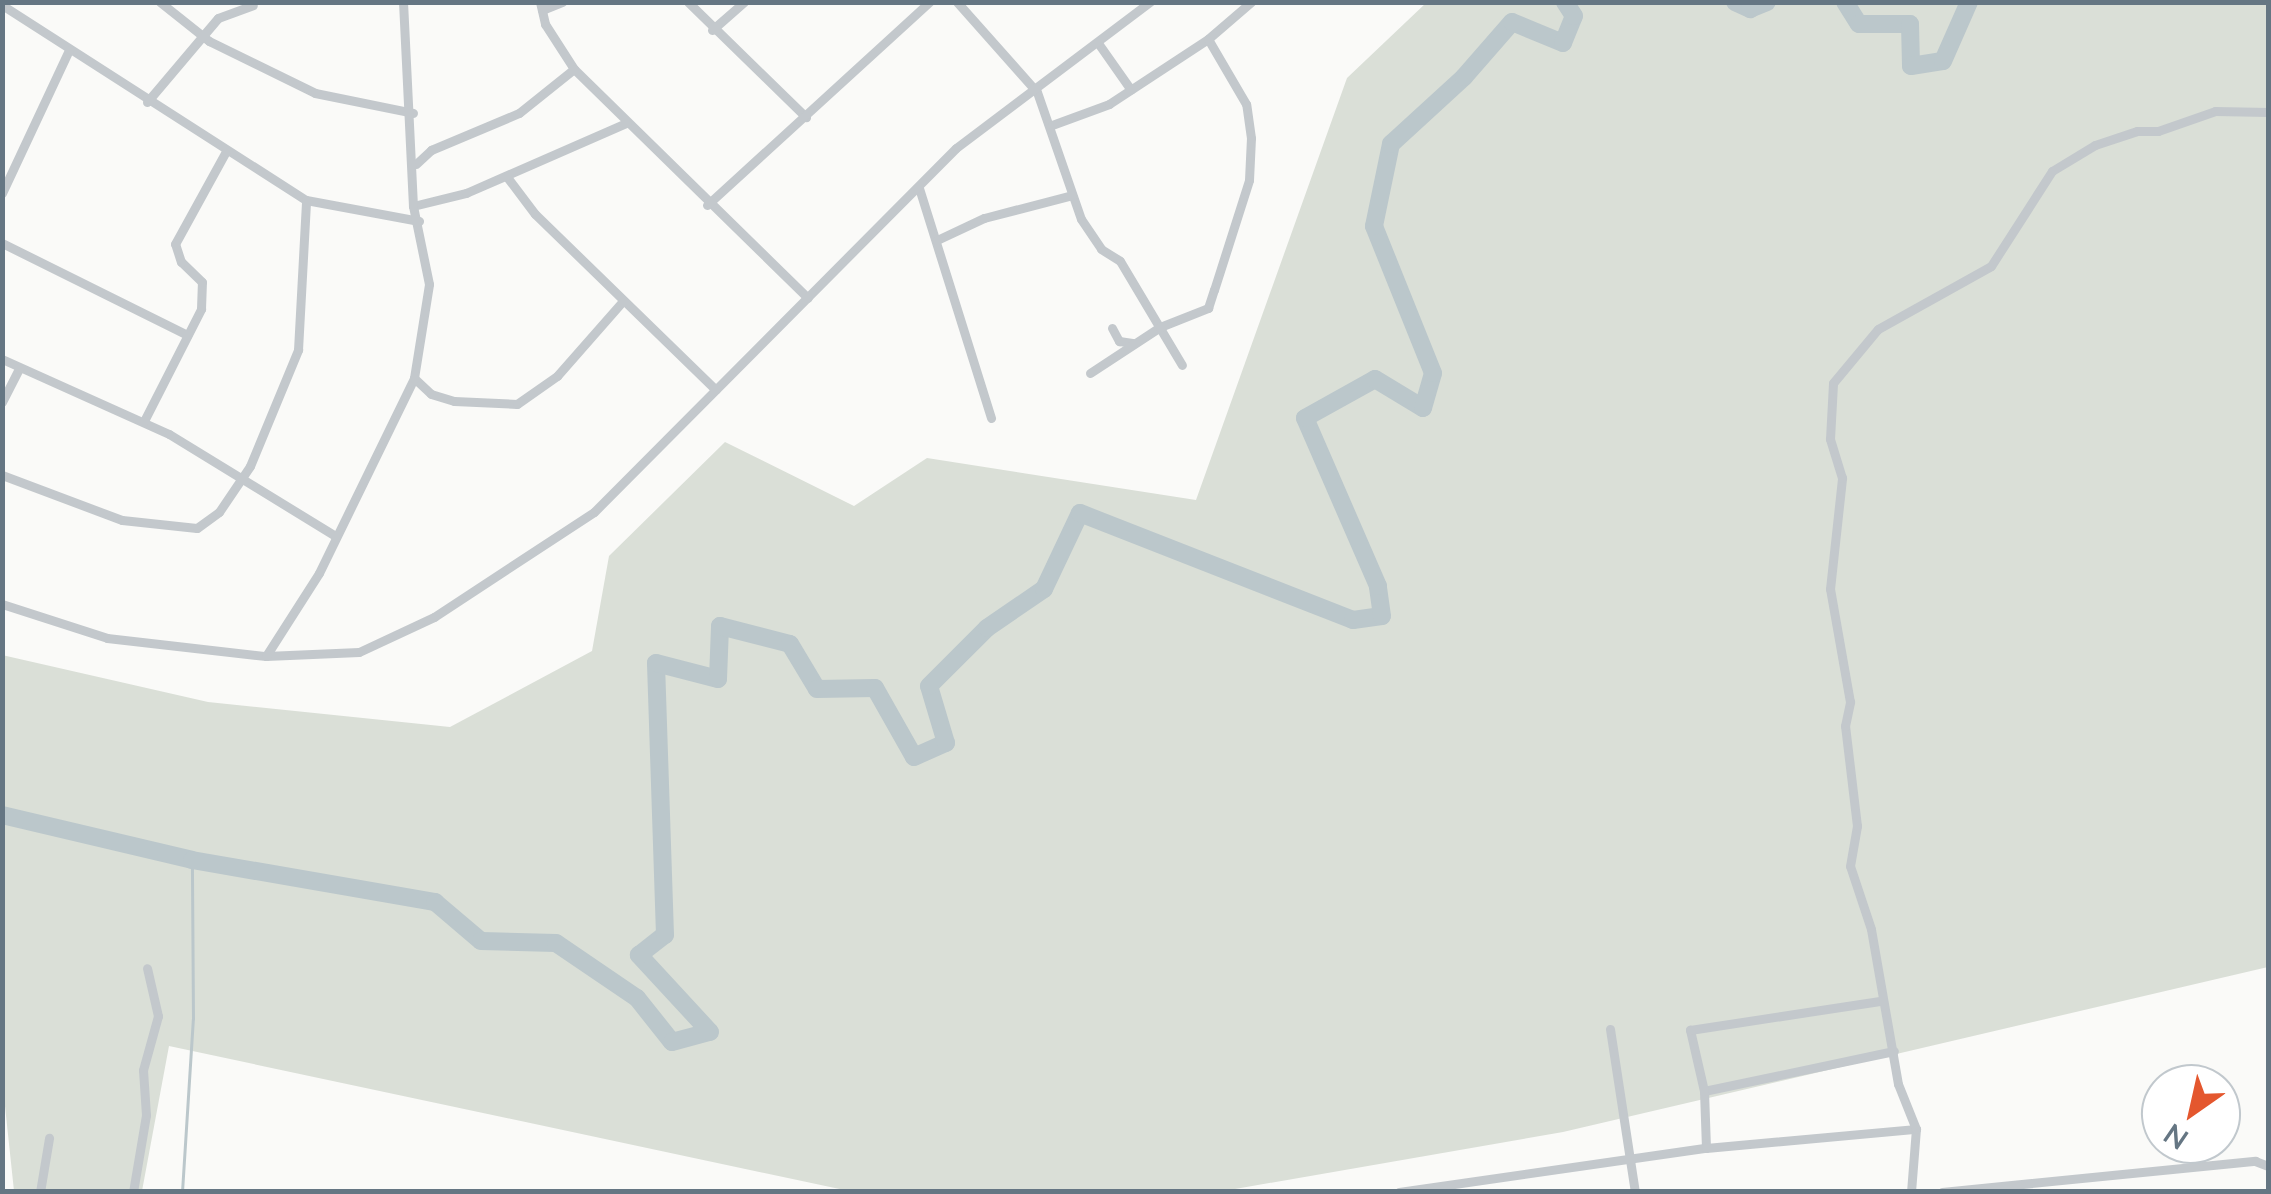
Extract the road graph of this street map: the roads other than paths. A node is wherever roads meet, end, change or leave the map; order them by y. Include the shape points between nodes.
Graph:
1 (160, 2) edge
2 (403, 2) edge
3 (562, 2) edge
4 (688, 2) edge
5 (744, 2) edge
6 (929, 2) edge
7 (957, 2) edge
8 (1150, 2) edge
9 (1251, 2) edge
10 (2, 5) edge
11 (254, 5) dead end
12 (541, 6) edge
13 (712, 30) junction
14 (202, 36) junction
15 (1208, 39) junction
16 (1098, 43) junction
17 (69, 50) junction
18 (574, 69) junction
19 (1131, 90) junction
20 (1036, 92) junction
21 (147, 102) junction
22 (413, 112) junction
23 (2268, 112) edge
24 (806, 118) junction
25 (626, 123) junction
26 (1052, 125) junction
27 (225, 153) junction
28 (416, 164) junction
29 (507, 176) junction
30 (919, 188) junction
31 (2, 192) edge
32 (1072, 194) junction
33 (306, 200) junction
34 (413, 206) junction
35 (707, 206) junction
36 (419, 221) junction
37 (936, 240) junction
38 (2, 242) edge
39 (808, 298) junction
40 (622, 302) junction
41 (1160, 327) junction
42 (1112, 328) dead end
43 (187, 334) junction
44 (1137, 343) junction
45 (2, 359) edge
46 (1182, 365) dead end
47 (19, 368) junction
48 (1090, 374) dead end
49 (414, 378) junction
50 (716, 390) junction
51 (2, 402) edge
52 (991, 418) dead end
53 (144, 421) junction
54 (2, 475) edge
55 (242, 482) junction
56 (334, 536) junction
57 (2, 604) edge
58 (266, 656) junction
59 (147, 968) dead end
60 (1880, 1001) junction
61 (1610, 1029) dead end
62 (1894, 1051) junction
63 (1704, 1091) junction
64 (1916, 1129) junction
65 (48, 1138) dead end
66 (1706, 1148) junction
67 (1630, 1163) junction
68 (2268, 1166) edge
69 (40, 1192) edge
70 (133, 1192) edge
71 (1399, 1192) edge
72 (1635, 1192) edge
73 (1912, 1192) edge
74 (1942, 1192) edge

1 - 14 street
2 - 22 street
3 - 12 street
4 - 13 street
5 - 13 street
6 - 24 street
7 - 20 street
8 - 16 street
9 - 15 street
10 - 17 street
11 - 14 street via 226,12
12 - 18 street
13 - 24 street
14 - 21 street
14 - 22 street via 316,93
15 - 19 street
15 - 41 street via 1246,104 1248,180 1208,308
16 - 19 street
16 - 20 street
17 - 21 street
17 - 31 street
18 - 25 street
18 - 28 street via 519,113 430,150
19 - 26 street
20 - 26 street
20 - 30 street via 956,148
21 - 27 street
22 - 28 street
23 - 60 street via 2215,111 2095,145 2052,171 1991,266 1878,329 1836,375 1830,439 1842,478 1830,590 1850,702 1845,726 1857,826 1850,866 1870,929
24 - 35 street
25 - 29 street
25 - 35 street
26 - 32 street
27 - 33 street
27 - 43 street via 175,244 181,262 202,282 201,309
28 - 34 street
29 - 34 street
29 - 40 street via 534,214
30 - 37 street
30 - 39 street
32 - 37 street via 984,218
32 - 41 street via 1081,219 1101,249 1120,260
33 - 36 street
33 - 55 street via 298,350
34 - 36 street
35 - 39 street
36 - 49 street via 429,284
37 - 52 street
38 - 43 street
39 - 50 street
40 - 49 street via 558,376 518,404 454,401 431,394
40 - 50 street
41 - 44 street
41 - 46 street
42 - 44 street via 1119,341
43 - 53 street
44 - 48 street
45 - 47 street
47 - 51 street
47 - 53 street
49 - 56 street
50 - 58 street via 594,512 504,577 359,652
53 - 55 street
54 - 55 street via 104,516 177,529 198,528
55 - 56 street
56 - 58 street via 319,573
57 - 58 street via 107,638
59 - 70 street via 158,1016 142,1070 146,1115
60 - 62 street
60 - 63 street via 1690,1030
61 - 67 street
62 - 63 street
62 - 64 street
63 - 66 street
64 - 66 street
64 - 73 street
65 - 69 street
66 - 67 street
67 - 71 street
67 - 72 street
68 - 74 street via 2255,1161

